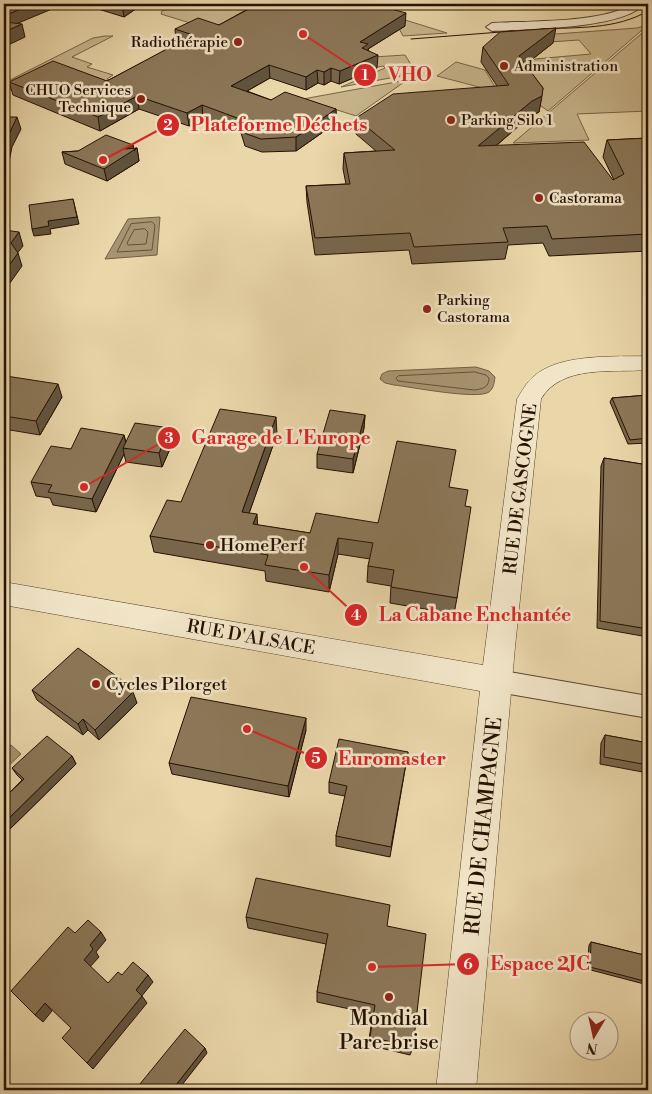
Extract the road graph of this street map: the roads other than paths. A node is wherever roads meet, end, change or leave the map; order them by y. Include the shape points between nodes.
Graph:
1 (638, 4) edge
2 (492, 26) dead end
3 (648, 363) edge
4 (4, 593) edge
5 (498, 681) junction
6 (648, 707) edge
7 (456, 1090) edge

1 - 2 street via 617,16
3 - 5 street, RUE DE GASCOGNE via 561,370 539,382 529,399
4 - 5 street, RUE D'ALSACE
5 - 6 street
5 - 7 street, RUE DE CHAMPAGNE

